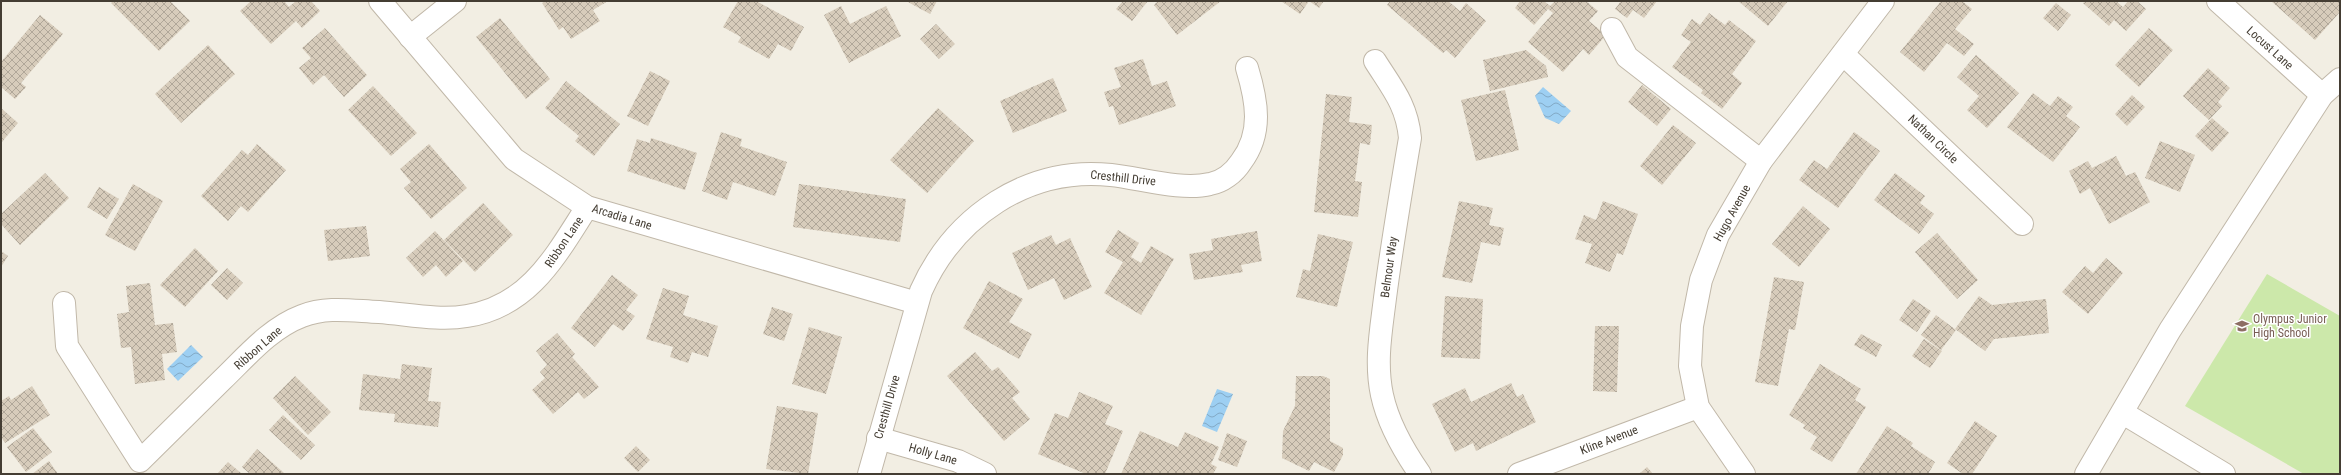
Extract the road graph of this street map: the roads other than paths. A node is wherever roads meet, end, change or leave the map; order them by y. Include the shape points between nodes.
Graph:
1 (380, 1) edge
2 (455, 1) edge
3 (1883, 1) edge
4 (2218, 1) edge
5 (1612, 29) dead end
6 (410, 37) junction
7 (1843, 54) junction
8 (1375, 61) dead end
9 (1247, 68) dead end
10 (2340, 79) edge
11 (2322, 95) junction
12 (1761, 161) junction
13 (588, 206) junction
14 (2022, 224) dead end
15 (64, 302) dead end
16 (917, 303) junction
17 (1698, 407) junction
18 (2123, 413) junction
19 (878, 438) junction
20 (869, 474) edge
21 (985, 474) edge
22 (1420, 474) edge
23 (1519, 474) edge
24 (1744, 474) edge
25 (2086, 474) edge
26 (2224, 474) edge

1 - 6 street, Arcadia Lane
2 - 6 street
3 - 7 street, Hugo Avenue
4 - 11 street, Locust Lane
5 - 12 street via 1627,57
6 - 13 street, Arcadia Lane via 514,159
7 - 12 street, Hugo Avenue
7 - 14 street, Nathan Circle
8 - 22 street, Belmour Way via 1404,108 1410,138 1389,266 1378,358 1382,396 1394,429
9 - 16 street, Cresthill Drive via 1257,108 1256,134 1246,155 1230,175 1209,184 1198,185 1084,174 1053,179 1020,189 988,208 952,240 932,267
10 - 11 street
11 - 18 street via 2170,330
12 - 17 street, Hugo Avenue via 1718,235 1701,280 1692,326 1690,366
13 - 15 street, Ribbon Lane via 538,279 520,294 494,309 467,316 441,317 322,310 301,316 284,325 260,343 140,460 67,346
13 - 16 street, Arcadia Lane
16 - 19 street, Cresthill Drive
17 - 23 street, Kline Avenue
17 - 24 street, Hugo Avenue
18 - 25 street
18 - 26 street
19 - 20 street, Cresthill Drive
19 - 21 street, Holly Lane via 958,461

